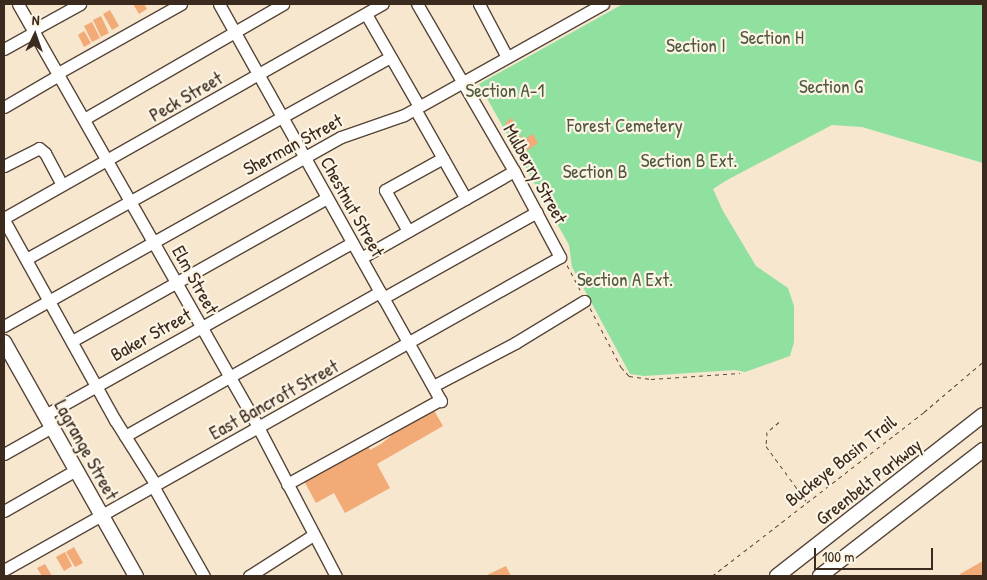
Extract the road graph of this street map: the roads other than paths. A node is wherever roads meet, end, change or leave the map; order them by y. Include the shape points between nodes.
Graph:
1 (18, 4) edge
2 (80, 4) edge
3 (181, 4) edge
4 (219, 4) edge
5 (283, 4) edge
6 (383, 4) edge
7 (417, 4) edge
8 (479, 4) edge
9 (603, 4) edge
10 (366, 14) junction
11 (34, 31) junction
12 (234, 31) junction
13 (4, 49) edge
14 (507, 57) junction
15 (389, 58) junction
16 (58, 74) junction
17 (258, 76) junction
18 (463, 82) junction
19 (4, 107) edge
20 (417, 107) junction
21 (281, 117) junction
22 (84, 119) junction
23 (304, 157) junction
24 (443, 158) junction
25 (108, 162) junction
26 (4, 166) edge
27 (514, 171) junction
28 (62, 185) junction
29 (328, 198) junction
30 (466, 199) junction
31 (131, 202) junction
32 (537, 212) junction
33 (4, 219) edge
34 (408, 231) junction
35 (155, 243) junction
36 (352, 243) junction
37 (361, 258) junction
38 (26, 259) junction
39 (563, 261) joint
40 (177, 284) junction
41 (382, 295) junction
42 (49, 301) junction
43 (585, 301) road end
44 (4, 326) edge
45 (201, 327) junction
46 (72, 341) junction
47 (4, 342) edge
48 (409, 343) junction
49 (230, 378) junction
50 (97, 385) junction
51 (433, 386) junction
52 (45, 415) junction
53 (983, 415) edge
54 (52, 427) junction
55 (259, 429) junction
56 (125, 436) junction
57 (983, 450) edge
58 (5, 451) edge
59 (76, 470) junction
60 (287, 484) junction
61 (155, 486) junction
62 (4, 511) edge
63 (101, 516) junction
64 (313, 535) junction
65 (4, 570) edge
66 (132, 575) edge
67 (204, 576) edge
68 (249, 576) edge
69 (336, 576) edge
70 (777, 576) edge
71 (820, 576) edge

1 - 11 street, Elm Street
2 - 11 street
3 - 16 street
4 - 12 street, Chestnut Street
5 - 12 street
6 - 10 street, Peck Street
7 - 18 street, Mulberry Street
8 - 14 street
9 - 14 street, Sherman Street
10 - 15 street
10 - 17 street, Peck Street
11 - 13 street
11 - 16 street, Elm Street
12 - 17 street, Chestnut Street
12 - 22 street
14 - 18 street, Sherman Street
15 - 20 street
15 - 21 street
16 - 19 street
16 - 22 street, Elm Street
17 - 21 street, Chestnut Street
17 - 25 street, Peck Street
18 - 20 street, Sherman Street
18 - 27 street, Mulberry Street
20 - 23 street, Sherman Street via 386,123 340,137
20 - 24 street
21 - 23 street, Chestnut Street
21 - 31 street
22 - 25 street, Elm Street
23 - 29 street, Chestnut Street
23 - 35 street, Sherman Street
24 - 30 street
24 - 34 street via 385,190
25 - 28 street, Peck Street
25 - 31 street, Elm Street
26 - 28 street via 38,148 45,153
27 - 30 street
27 - 32 street, Mulberry Street
28 - 33 street, Peck Street
29 - 36 street, Chestnut Street
29 - 40 street
30 - 34 street
31 - 35 street, Elm Street
31 - 38 street
32 - 39 street, Mulberry Street
32 - 41 street
33 - 38 street
34 - 37 street
35 - 40 street, Elm Street
35 - 42 street, Sherman Street
36 - 37 street, Chestnut Street
36 - 45 street, Baker Street
37 - 41 street, Chestnut Street
38 - 42 street
39 - 48 street, East Bancroft Street
40 - 45 street, Elm Street
40 - 46 street
41 - 48 street, Chestnut Street
41 - 49 street
42 - 44 street, Sherman Street
42 - 46 street
43 - 51 street
45 - 49 street, Elm Street
45 - 50 street, Baker Street
46 - 50 street
47 - 52 main road, Lagrange Street
48 - 51 street, Chestnut Street
48 - 55 street, East Bancroft Street
49 - 55 street, Elm Street
49 - 56 street
50 - 52 street, Baker Street
50 - 56 street
51 - 60 street, Chestnut Street via 440,400
52 - 54 main road, Lagrange Street
53 - 70 main road, Greenbelt Parkway
54 - 58 street
54 - 59 main road, Lagrange Street
55 - 60 street, Elm Street
55 - 61 street, East Bancroft Street
56 - 61 street
57 - 71 main road
59 - 62 street
59 - 63 main road, Lagrange Street
60 - 64 street, Elm Street
61 - 63 street, East Bancroft Street
61 - 67 street
63 - 65 street, East Bancroft Street
63 - 66 main road, Lagrange Street
64 - 68 street
64 - 69 street, Elm Street

